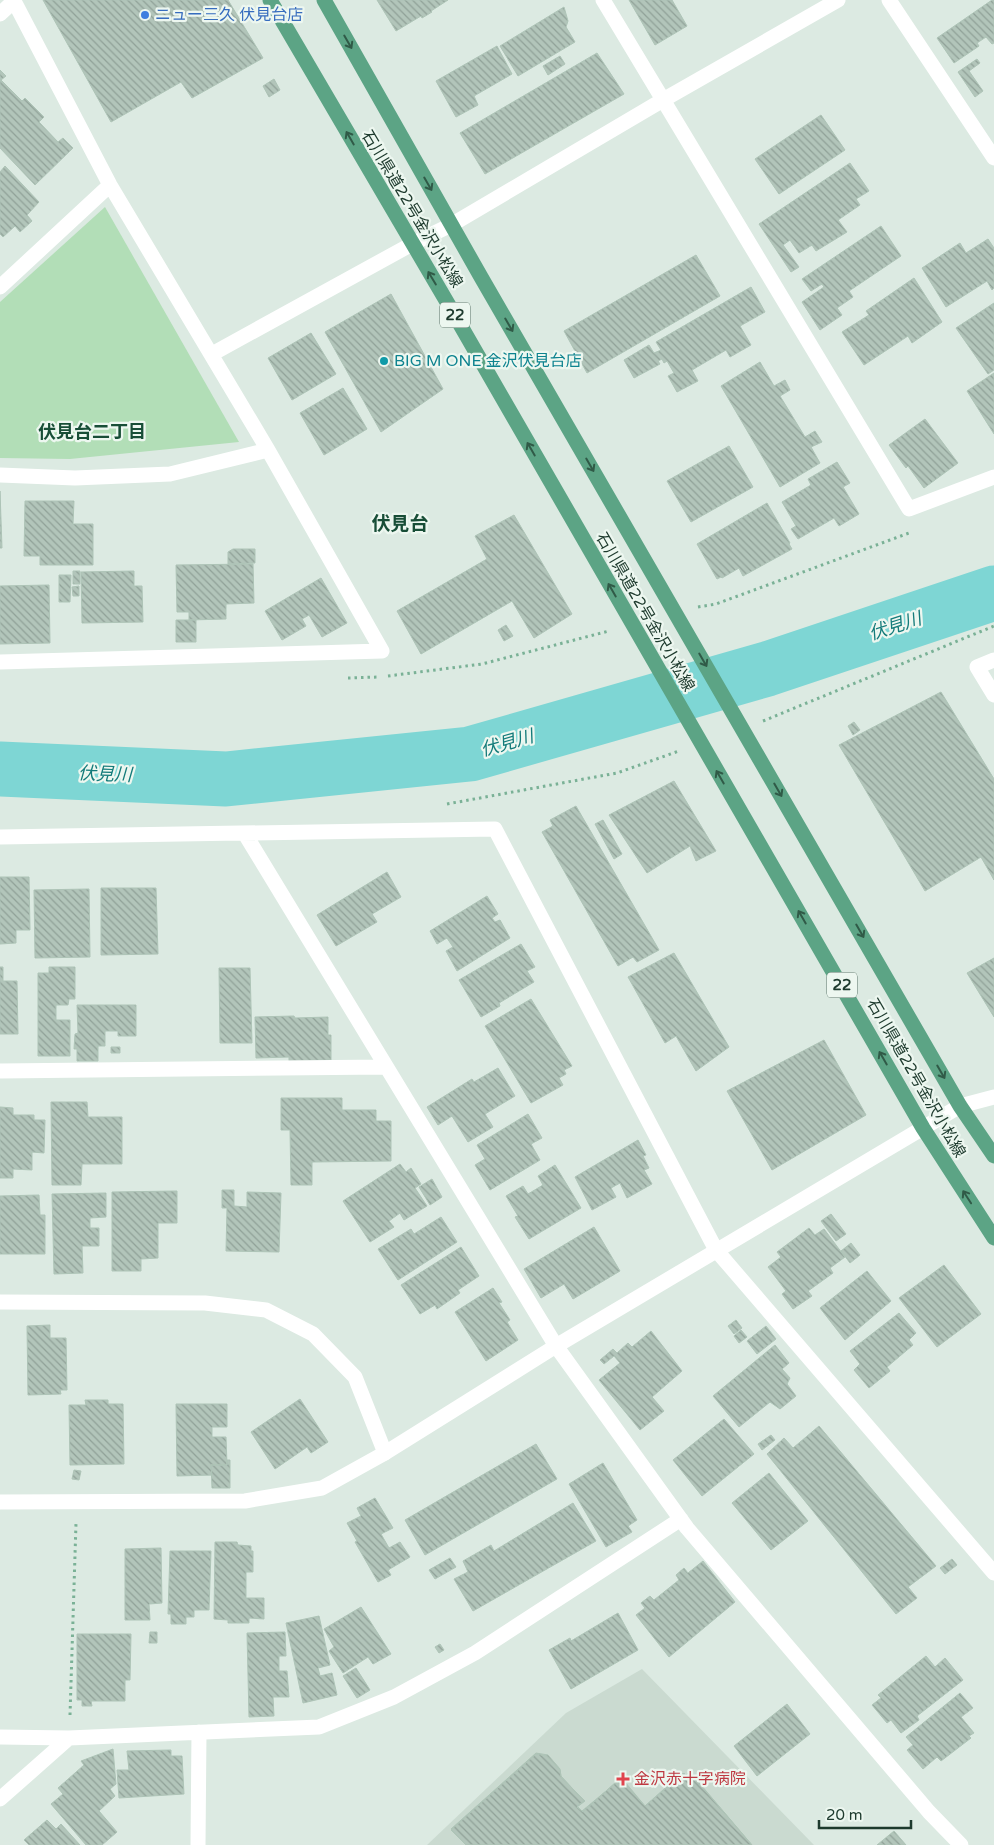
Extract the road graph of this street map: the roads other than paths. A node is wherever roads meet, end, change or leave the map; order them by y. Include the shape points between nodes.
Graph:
1 (270, 0) edge
2 (324, 0) edge
3 (603, 0) edge
4 (838, 0) edge
5 (889, 0) edge
6 (0, 14) edge
7 (663, 100) junction
8 (994, 158) edge
9 (110, 184) junction
10 (451, 225) junction
11 (412, 244) junction
12 (0, 287) edge
13 (212, 354) junction
14 (268, 450) junction
15 (0, 475) edge
16 (994, 477) edge
17 (994, 660) edge
18 (0, 662) edge
19 (994, 695) edge
20 (245, 834) junction
21 (0, 837) edge
22 (386, 1067) junction
23 (0, 1071) edge
24 (994, 1097) edge
25 (960, 1106) junction
26 (923, 1128) junction
27 (994, 1156) edge
28 (994, 1238) edge
29 (716, 1250) junction
30 (0, 1302) edge
31 (556, 1346) junction
32 (385, 1453) junction
33 (0, 1502) edge
34 (681, 1519) junction
35 (994, 1573) edge
36 (199, 1732) junction
37 (0, 1737) edge
38 (69, 1738) junction
39 (0, 1799) edge
40 (198, 1845) edge
41 (961, 1845) edge

11 -> 1 main road, 石川県道22号金沢小松線 / 22
2 -> 10 main road, 石川県道22号金沢小松線 / 22
3 - 7 street
4 - 7 street
5 - 8 street
6 - 9 street via 14,1
7 - 10 street
7 - 16 street via 909,509
9 - 12 street
9 - 13 street
10 - 11 street
10 -> 25 main road, 石川県道22号金沢小松線 / 22
11 - 13 street
26 -> 11 main road, 石川県道22号金沢小松線 / 22
13 - 14 street
14 - 15 street via 170,474 75,478
14 - 18 street via 382,651
17 - 19 street via 977,667
20 - 21 street
20 - 22 street
20 - 29 street via 495,829
22 - 23 street
22 - 31 street
24 - 25 street
25 - 26 street
25 - 27 main road, 石川県道22号金沢小松線 / 22
28 -> 26 main road, 石川県道22号金沢小松線 / 22
26 - 29 street
29 - 31 street
29 - 35 street
30 - 32 street via 206,1303 266,1310 313,1334 356,1377
31 - 32 street
31 - 34 street
32 - 33 street via 322,1488 244,1501
34 - 36 street via 475,1653 394,1697 319,1727
34 - 41 street via 923,1805
36 - 38 street
36 - 40 street
37 - 38 street
38 - 39 street

